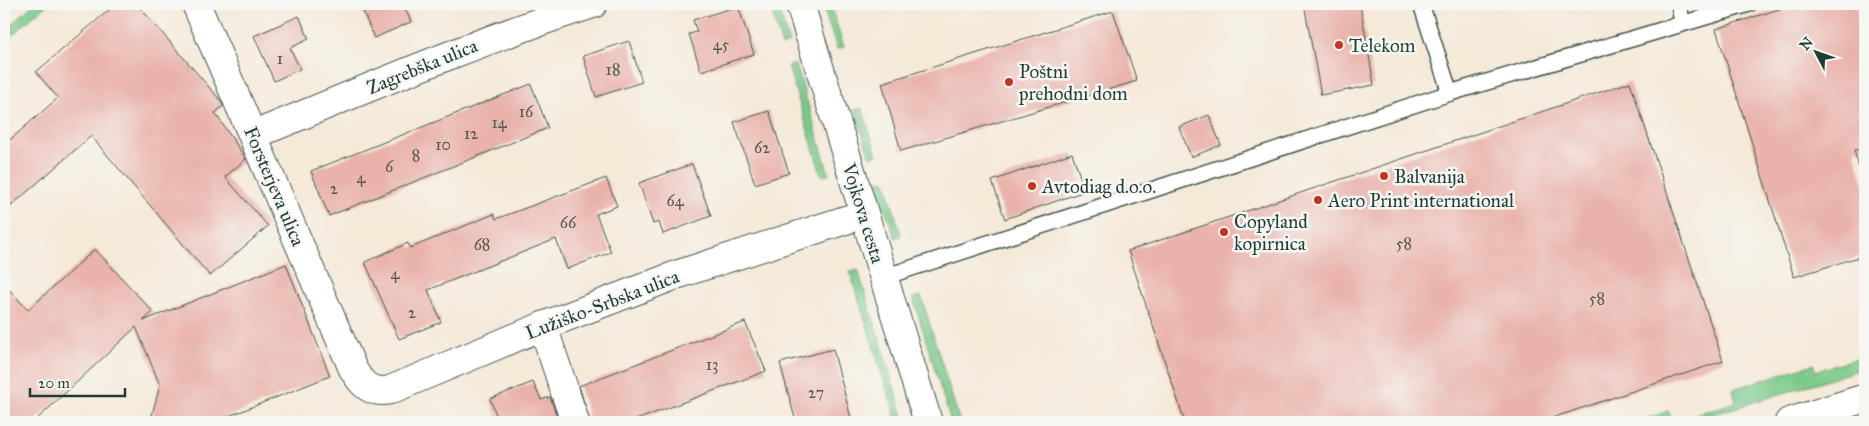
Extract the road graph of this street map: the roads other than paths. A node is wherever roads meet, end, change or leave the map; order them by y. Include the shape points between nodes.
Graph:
1 (196, 4) edge
2 (593, 4) edge
3 (800, 4) edge
4 (1422, 4) edge
5 (1679, 4) edge
6 (1749, 4) edge
7 (1682, 23) junction
8 (1450, 92) junction
9 (254, 135) junction
10 (864, 214) junction
11 (884, 276) junction
12 (543, 326) junction
13 (353, 369) joint
14 (1865, 398) edge
15 (574, 422) edge
16 (928, 422) edge
17 (1789, 422) edge

1 - 9 street, Forsterjeva ulica
2 - 9 street, Zagrebška ulica via 448,55
3 - 10 street, Vojkova cesta
4 - 8 lane
5 - 7 lane
6 - 7 lane
7 - 8 lane
8 - 11 lane
9 - 13 street, Forsterjeva ulica
10 - 11 street, Vojkova cesta
10 - 12 street, Lužiško-Srbska ulica via 679,274
11 - 16 street, Vojkova cesta
12 - 13 street, Lužiško-Srbska ulica via 390,390 373,390 360,381
12 - 15 street
14 - 17 street

